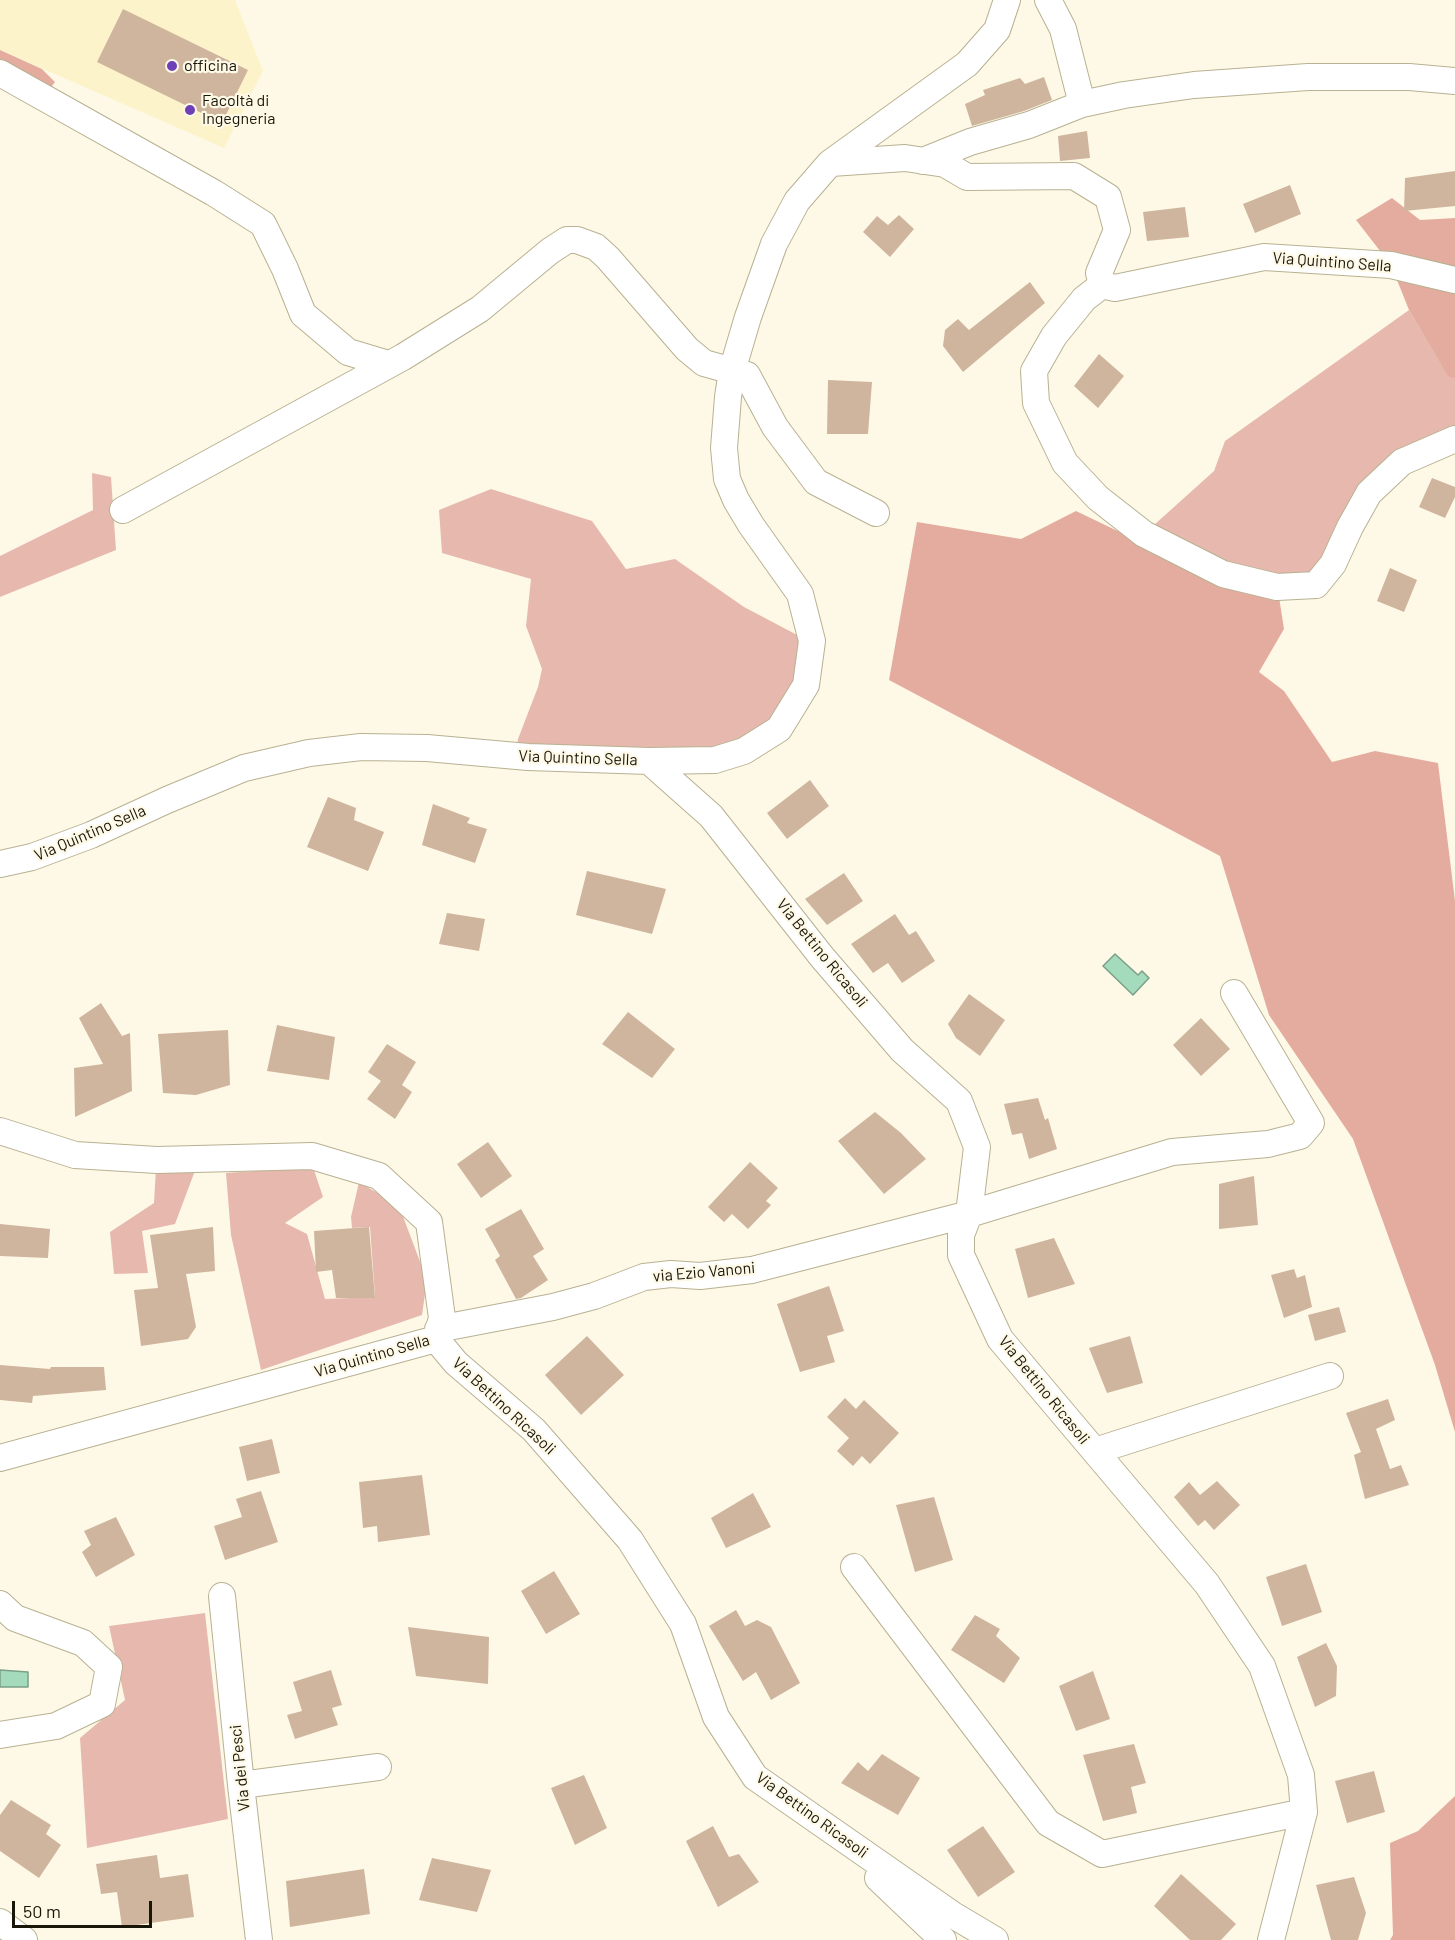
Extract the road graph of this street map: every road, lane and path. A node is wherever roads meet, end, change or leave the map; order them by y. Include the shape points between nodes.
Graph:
1 (1007, 0) edge
2 (1048, 0) edge
3 (0, 73) edge
4 (1455, 81) edge
5 (1082, 104) junction
6 (923, 161) junction
7 (830, 163) junction
8 (1455, 280) edge
9 (1102, 285) junction
10 (388, 364) junction
11 (732, 371) junction
12 (1455, 439) edge
13 (123, 510) dead end
14 (876, 513) dead end
15 (649, 761) junction
16 (0, 864) edge
17 (1234, 993) dead end
18 (0, 1131) edge
19 (969, 1214) junction
20 (437, 1334) junction
21 (1330, 1376) dead end
22 (1095, 1451) junction
23 (0, 1458) edge
24 (854, 1567) dead end
25 (222, 1596) dead end
26 (0, 1604) edge
27 (0, 1735) edge
28 (378, 1767) dead end
29 (241, 1785) junction
30 (1304, 1812) junction
31 (822, 1824) junction
32 (0, 1922) edge
33 (24, 1940) edge
34 (259, 1940) edge
35 (944, 1940) edge
36 (995, 1940) edge
37 (1271, 1940) edge

1 - 7 street, Via Quintino Sella via 997,30 967,64
2 - 5 street via 1063,29
3 - 10 street via 263,224 303,315 348,352
4 - 5 street via 1308,77 1194,86
5 - 6 street
6 - 7 street via 905,158
6 - 9 street via 945,164 967,177 1074,176 1108,197 1117,230 1100,273
7 - 11 street, Via Quintino Sella via 797,201 774,244
8 - 9 street, Via Quintino Sella via 1391,265 1264,257 1115,288
9 - 12 street via 1084,299 1054,336 1034,370 1036,403 1065,463 1098,498 1144,534 1223,574 1277,587 1316,585 1333,564 1369,493 1402,462
10 - 11 street via 480,309 550,251 567,240 577,240 596,247 608,258 687,350 704,363
10 - 13 street
11 - 14 street via 747,375 775,427 816,482
11 - 15 street, Via Quintino Sella via 724,448 727,479 751,525 800,594 812,641 806,685 779,729 744,751 715,760
15 - 16 street, Via Quintino Sella via 416,748 361,747 309,753 244,768 91,835 32,857
15 - 19 street, Via Bettino Ricasoli via 711,816 822,957 902,1050 959,1101 977,1147
17 - 19 street, via Ezio Vanoni via 1311,1123 1300,1136 1268,1144 1172,1152
18 - 20 street, Via Quintino Sella via 75,1155 157,1160 312,1156 379,1176 429,1222 442,1318
19 - 20 street, via Ezio Vanoni via 752,1270 644,1277 594,1296
19 - 22 street, Via Bettino Ricasoli via 961,1235 961,1255 1000,1339
20 - 23 street, Via Quintino Sella
20 - 31 street, Via Bettino Ricasoli via 456,1363 534,1431 630,1540 683,1624 716,1717 755,1777
21 - 22 street
22 - 30 street, Via Bettino Ricasoli via 1207,1584 1262,1666 1301,1775
24 - 30 street via 1048,1823 1102,1854
25 - 29 street, Via dei Pesci
26 - 27 street via 15,1618 83,1643 110,1667 102,1704 56,1726
28 - 29 street
29 - 34 street, Via dei Pesci
30 - 37 street, Via Bettino Ricasoli
31 - 35 street
31 - 36 street, Via Bettino Ricasoli
32 - 33 street

